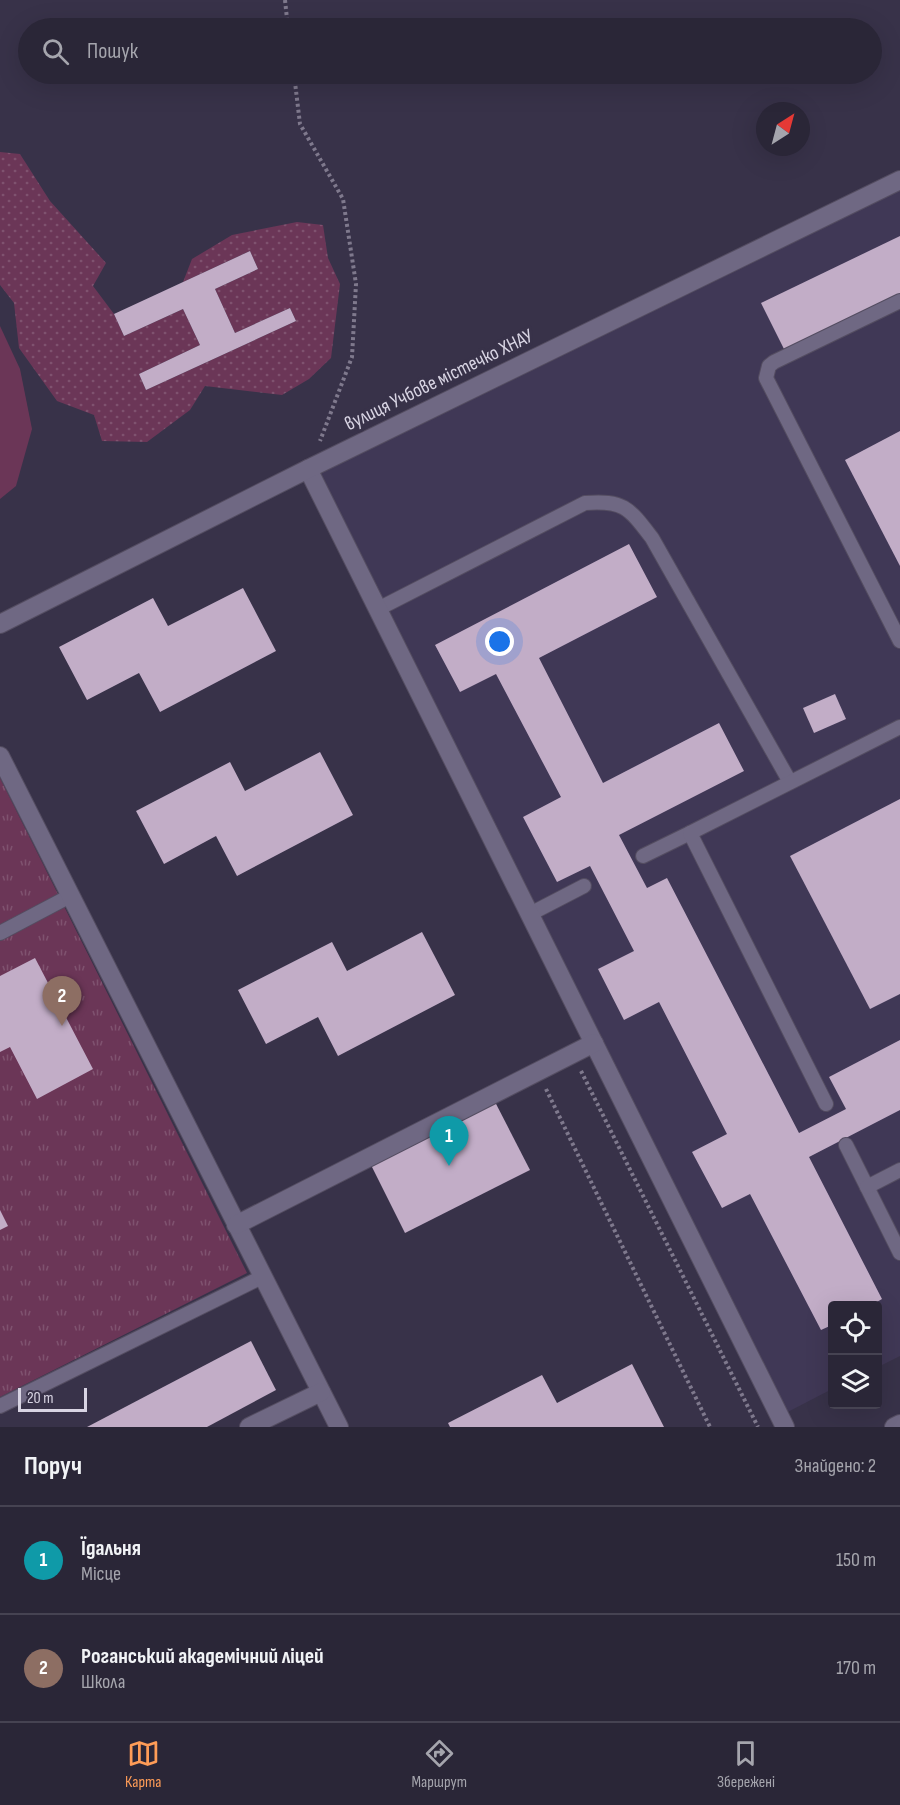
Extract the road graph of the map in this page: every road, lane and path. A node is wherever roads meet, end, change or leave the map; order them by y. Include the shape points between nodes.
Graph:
1 (285, 0) edge
2 (287, 18) edge
3 (295, 84) edge
4 (900, 180) edge
5 (900, 302) edge
6 (308, 469) junction
7 (378, 609) junction
8 (0, 624) edge
9 (900, 641) edge
10 (900, 727) edge
11 (0, 756) edge
12 (789, 782) junction
13 (690, 833) junction
14 (643, 856) dead end
15 (584, 886) dead end
16 (70, 896) junction
17 (530, 914) junction
18 (0, 933) edge
19 (594, 1043) junction
20 (573, 1054) junction
21 (538, 1072) junction
22 (826, 1104) dead end
23 (846, 1145) dead end
24 (900, 1170) edge
25 (867, 1187) junction
26 (236, 1225) junction
27 (900, 1253) edge
28 (262, 1277) junction
29 (321, 1392) junction
30 (0, 1406) edge
31 (900, 1424) edge
32 (249, 1427) edge
33 (339, 1427) edge
34 (710, 1427) edge
35 (758, 1427) edge
36 (785, 1427) edge
37 (894, 1427) edge

1 - 2 path
3 - 6 path via 300,124 343,199 356,284 352,357
4 - 6 street, вулиця Учбове містечко ХНАУ
5 - 9 lane via 774,362 766,378
6 - 7 street
6 - 8 street, вулиця Учбове містечко ХНАУ
7 - 12 lane via 585,503 607,501 631,511 652,538
7 - 17 street
10 - 12 lane
11 - 16 street
12 - 13 lane
13 - 14 lane
13 - 22 lane
15 - 17 lane
16 - 18 lane
16 - 26 street
17 - 19 street
19 - 20 street
19 - 36 street
20 - 21 street
20 - 35 path
21 - 26 street
21 - 34 path
23 - 25 lane
24 - 25 lane
25 - 27 lane
26 - 28 street
28 - 29 street
28 - 30 lane
29 - 32 street
29 - 33 street
31 - 37 street

